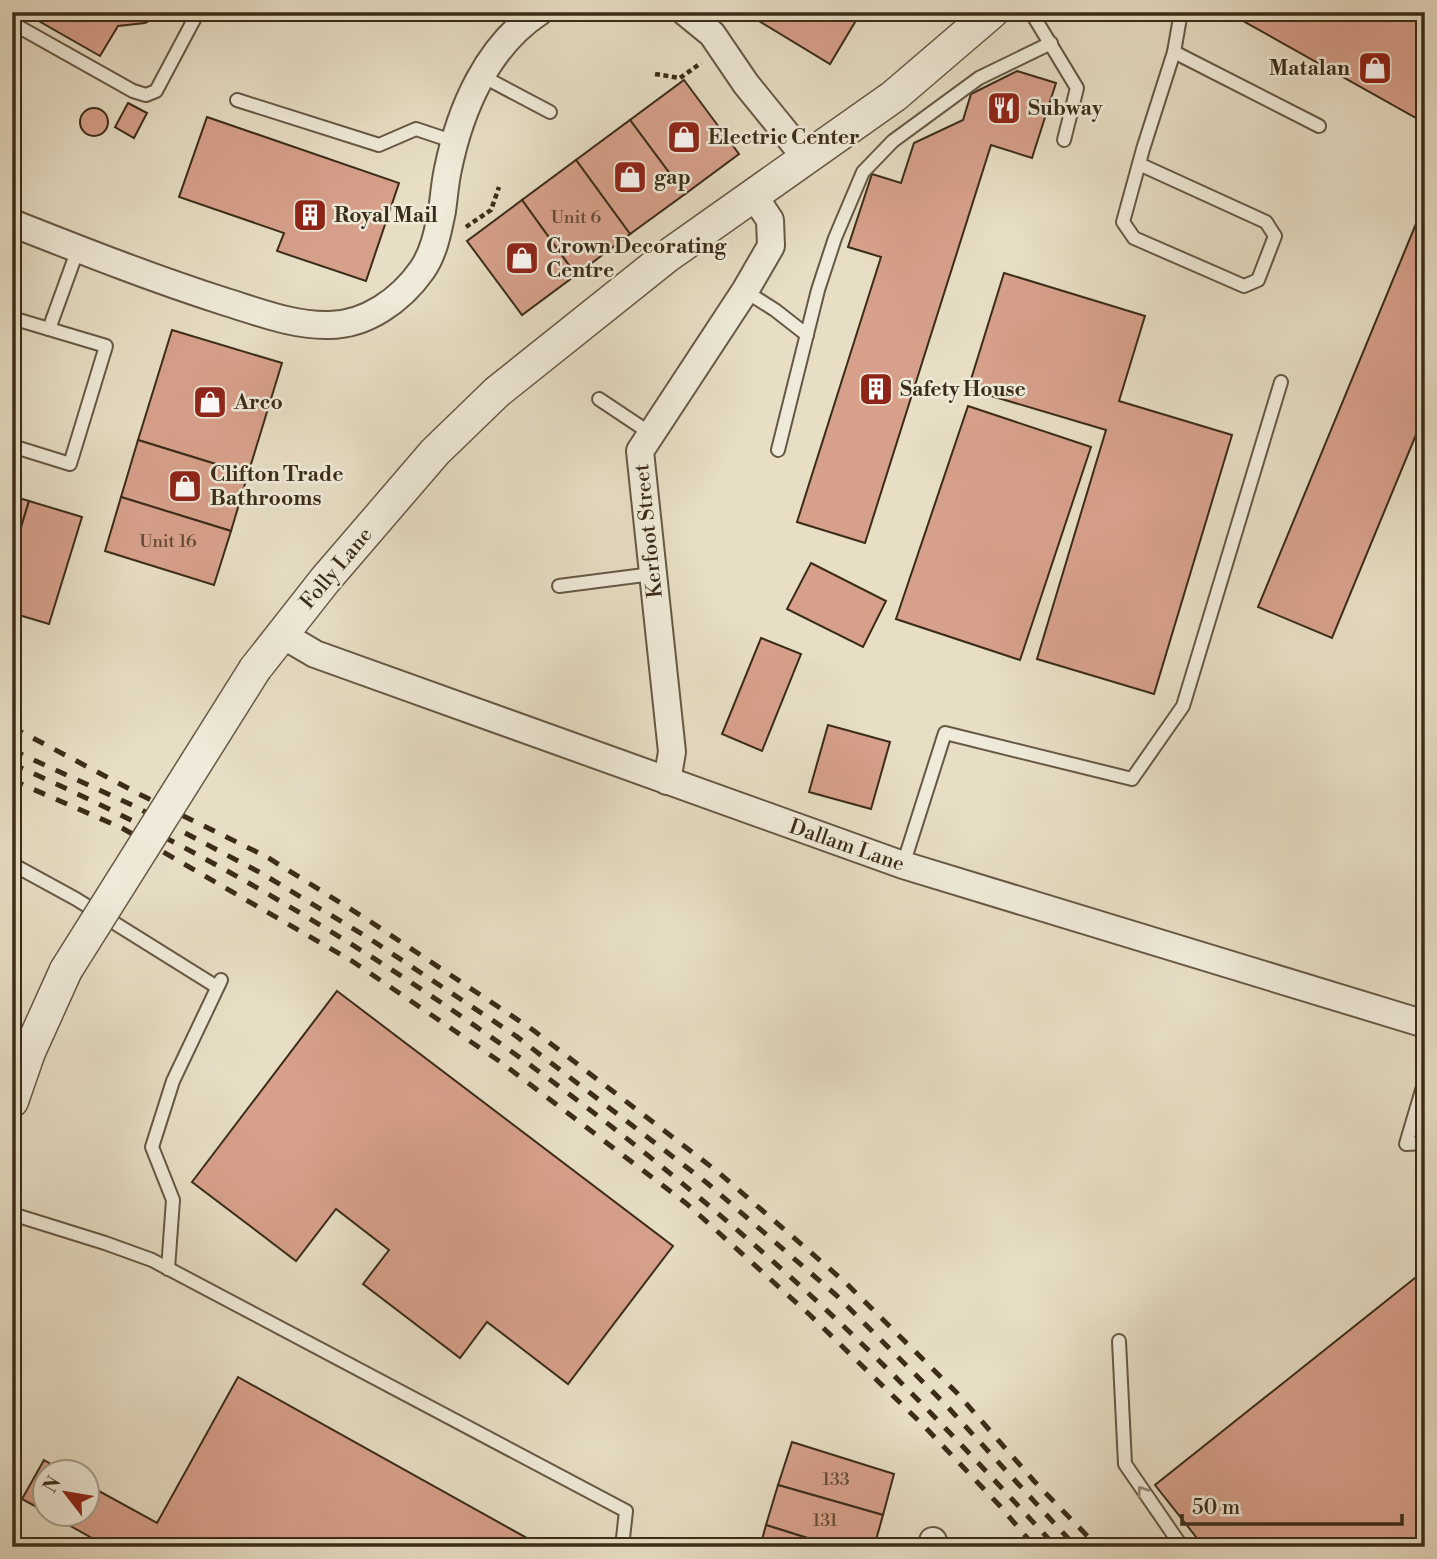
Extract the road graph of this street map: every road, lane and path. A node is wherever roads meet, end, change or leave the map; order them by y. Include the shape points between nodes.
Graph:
1 (198, 12) edge
2 (539, 12) edge
3 (685, 12) edge
4 (1031, 12) edge
5 (1181, 12) edge
6 (983, 15) edge
7 (12, 23) edge
8 (1051, 43) junction
9 (1174, 52) junction
10 (707, 58) dead end
11 (655, 74) dead end
12 (482, 76) junction
13 (237, 100) dead end
14 (550, 112) dead end
15 (1319, 126) dead end
16 (1063, 140) dead end
17 (455, 142) junction
18 (806, 158) junction
19 (1139, 164) junction
20 (499, 187) dead end
21 (754, 196) junction
22 (12, 223) edge
23 (459, 232) dead end
24 (78, 249) junction
25 (745, 290) junction
26 (12, 318) edge
27 (49, 329) junction
28 (807, 335) junction
29 (1281, 382) dead end
30 (599, 399) dead end
31 (650, 433) junction
32 (12, 446) edge
33 (778, 450) dead end
34 (652, 574) junction
35 (559, 586) dead end
36 (281, 634) junction
37 (667, 781) junction
38 (12, 864) edge
39 (903, 865) junction
40 (1425, 1024) edge
41 (1425, 1080) edge
42 (12, 1101) edge
43 (1425, 1143) edge
44 (12, 1214) edge
45 (168, 1269) junction
46 (1119, 1341) dead end
47 (622, 1547) edge
48 (1182, 1547) edge

1 - 7 lane via 156,91 146,95
2 - 12 street via 515,29
3 - 18 street via 712,34
4 - 8 lane
5 - 9 lane
6 - 18 street via 894,96
8 - 16 lane via 1077,88
8 - 28 lane via 979,78 893,141 863,172 835,237
9 - 15 lane
9 - 19 lane
10 - 11 path via 680,78
12 - 14 lane
12 - 17 street
13 - 17 lane via 379,145 416,129
17 - 24 street via 436,240 422,270 401,295 356,321 330,326 265,314
18 - 21 street, Folly Lane
19 - 19 lane via 1123,222 1134,238 1244,286 1258,280 1275,236 1266,222
20 - 23 path via 491,210
21 - 25 street, Kerfoot Street via 770,220 771,246
21 - 36 street, Folly Lane via 666,257 497,392 435,452
22 - 24 street
24 - 27 lane
25 - 28 lane
25 - 31 street, Kerfoot Street
26 - 27 lane
27 - 32 lane via 106,346 70,464
28 - 33 lane
29 - 39 lane via 1183,706 1132,779 945,733
30 - 31 lane
31 - 34 street, Kerfoot Street via 640,457
34 - 35 lane
34 - 37 street, Kerfoot Street via 672,752
36 - 37 street, Dallam Lane via 315,654
36 - 42 street, Folly Lane, bridge via 66,970
37 - 39 street, Dallam Lane
38 - 45 lane via 219,984 173,1081 152,1147 173,1199
39 - 40 street, Dallam Lane
41 - 43 lane via 1406,1144
44 - 45 lane via 105,1243
45 - 47 lane via 626,1511
48 -> 46 lane via 1125,1464

